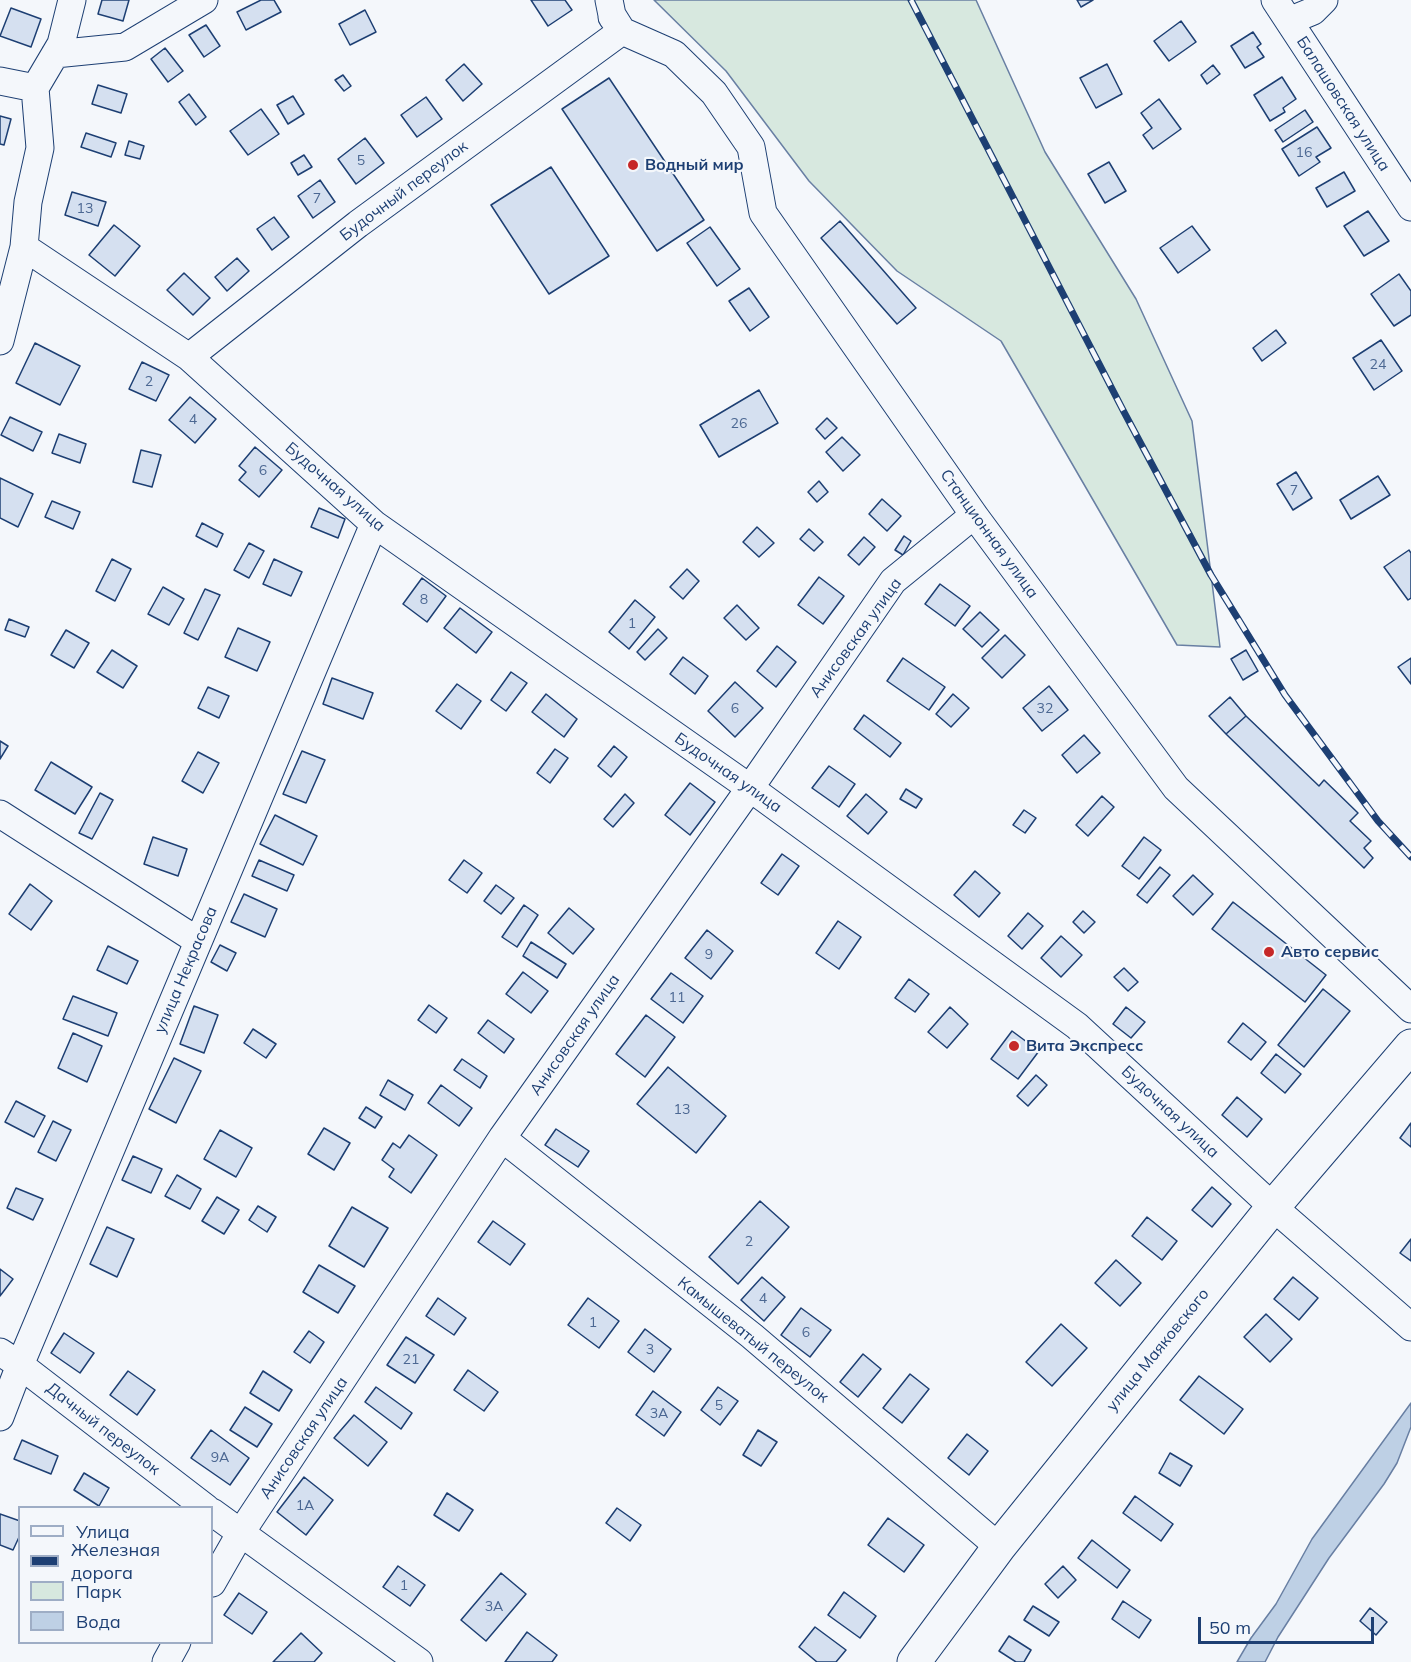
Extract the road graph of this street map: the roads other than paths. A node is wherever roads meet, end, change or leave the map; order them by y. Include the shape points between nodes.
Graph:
1 (72, 0) edge
2 (204, 0) edge
3 (599, 0) edge
4 (609, 0) edge
5 (1324, 0) edge
6 (1282, 10) edge
7 (622, 31) junction
8 (55, 54) junction
9 (0, 81) edge
10 (34, 88) junction
11 (1411, 207) edge
12 (24, 247) junction
13 (0, 341) edge
14 (189, 357) junction
15 (974, 515) junction
16 (374, 524) junction
17 (750, 788) junction
18 (0, 814) edge
19 (198, 941) junction
20 (1411, 1009) edge
21 (1411, 1046) edge
22 (502, 1138) junction
23 (1273, 1207) junction
24 (1411, 1327) edge
25 (10, 1359) edge
26 (0, 1416) edge
27 (203, 1506) edge
28 (213, 1513) edge
29 (240, 1534) junction
30 (999, 1547) junction
31 (213, 1581) edge
32 (176, 1644) edge
33 (166, 1662) edge
34 (418, 1662) edge
35 (914, 1662) edge

1 - 8 street
2 - 8 street via 125,47
3 - 7 street, Станционная улица
4 - 7 street via 612,15
5 - 6 street via 1313,11
6 - 11 street, Балашовская улица
7 - 14 street, Будочный переулок via 358,224
7 - 15 street, Станционная улица via 674,54 714,93 751,147 763,213
8 - 10 street
9 - 10 street
10 - 12 street via 40,148 28,202
12 - 13 street
12 - 14 street, Будочная улица
14 - 16 street, Будочная улица
15 - 17 street, Анисовская улица via 893,581
15 - 20 street, Станционная улица via 1176,788
16 - 17 street, Будочная улица
16 - 19 street, улица Некрасова
17 - 22 street, Анисовская улица
17 - 23 street, Будочная улица via 1077,1026
18 - 19 street
19 - 25 street, улица Некрасова
21 - 23 main road, улица Маяковского
22 - 29 street, Анисовская улица
22 - 30 street, Камышеватый переулок via 752,1336
23 - 24 street, Будочная улица
23 - 30 main road, улица Маяковского
25 - 26 street, улица Некрасова
25 - 27 street, Дачный переулок
28 - 29 street
29 - 31 street, Анисовская улица
29 - 34 street
30 - 35 main road, улица Маяковского
32 - 33 street

